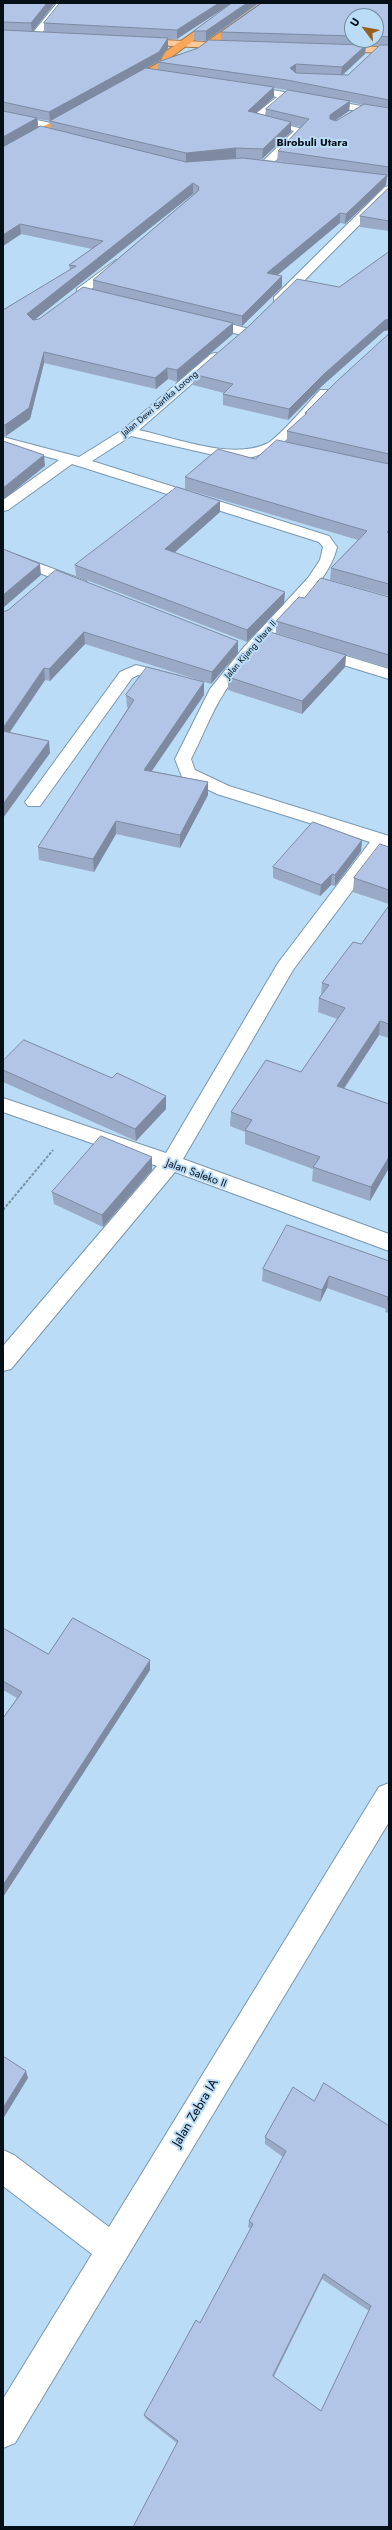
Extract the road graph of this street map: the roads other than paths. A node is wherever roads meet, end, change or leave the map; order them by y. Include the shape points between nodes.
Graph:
1 (62, 3) edge
2 (268, 3) edge
3 (229, 11) edge
4 (49, 38) edge
5 (29, 40) junction
6 (127, 42) edge
7 (181, 44) junction
8 (210, 44) junction
9 (42, 46) edge
10 (329, 49) edge
11 (377, 50) junction
12 (389, 50) edge
13 (136, 52) edge
14 (160, 53) junction
15 (195, 54) junction
16 (366, 60) edge
17 (162, 64) junction
18 (145, 74) junction
19 (160, 76) edge
20 (238, 87) edge
21 (118, 89) edge
22 (286, 94) junction
23 (385, 104) edge
24 (85, 107) edge
25 (361, 109) junction
26 (376, 112) junction
27 (389, 114) edge
28 (3, 116) edge
29 (348, 118) edge
30 (53, 131) junction
31 (40, 132) joint
32 (3, 153) edge
33 (251, 164) edge
34 (265, 165) junction
35 (282, 166) edge
36 (386, 184) edge
37 (125, 256) edge
38 (81, 292) junction
39 (69, 300) edge
40 (118, 300) edge
41 (268, 310) edge
42 (193, 319) edge
43 (234, 341) edge
44 (222, 351) edge
45 (335, 384) edge
46 (129, 432) junction
47 (3, 441) edge
48 (274, 445) junction
49 (310, 453) edge
50 (76, 460) junction
51 (3, 507) edge
52 (3, 554) edge
53 (55, 573) junction
54 (43, 583) edge
55 (91, 588) edge
56 (300, 647) edge
57 (389, 674) edge
58 (202, 688) junction
59 (34, 802) dead end
60 (385, 841) edge
61 (3, 1105) edge
62 (170, 1164) junction
63 (389, 1243) edge
64 (3, 1362) edge
65 (389, 1796) edge
66 (3, 2166) edge
67 (113, 2250) junction
68 (3, 2431) edge

1 - 5 street
2 - 8 highway
3 - 7 highway
4 - 5 main road
5 - 9 main road
6 - 7 main road
7 - 8 main road
7 - 14 highway
8 - 15 highway
8 - 15 main road via 243,48
10 - 11 main road
11 - 12 main road
11 - 16 street
13 - 14 main road
14 - 15 main road
14 - 17 highway
15 - 17 highway
17 - 18 highway
18 - 19 street
18 - 21 highway
20 - 22 street
22 - 25 street
22 - 34 street via 254,119 302,130
23 - 26 street
24 - 30 highway
25 - 26 street
25 - 29 street
26 - 27 street
28 - 30 street
30 - 31 street
31 - 32 highway
33 - 34 street
34 - 35 street
36 - 41 street
37 - 38 street
38 - 39 street
38 - 40 street
42 - 43 street via 249,328
44 - 46 street, Jalan Dewi Sartika Lorong
45 - 48 street
46 - 48 street via 231,455 253,453
46 - 50 street, Jalan Dewi Sartika Lorong
47 - 50 street, Jalan Kijang Utara II
48 - 49 street
50 - 51 street, Jalan Dewi Sartika Lorong
50 - 58 street, Jalan Kijang Utara II via 324,539 330,547 320,584 270,638 242,647
52 - 53 street
53 - 54 street
53 - 55 street
56 - 57 street
58 - 59 street via 132,670
58 - 60 street, Jalan Kijang Utara II via 184,759 188,774 223,790
60 - 62 street via 285,967
61 - 62 street, Jalan Saleko II via 72,1126
62 - 63 street, Jalan Saleko II
62 - 64 street
65 - 67 street, Jalan Zebra IA
66 - 67 street
67 - 68 street, Jalan Zebra IA

